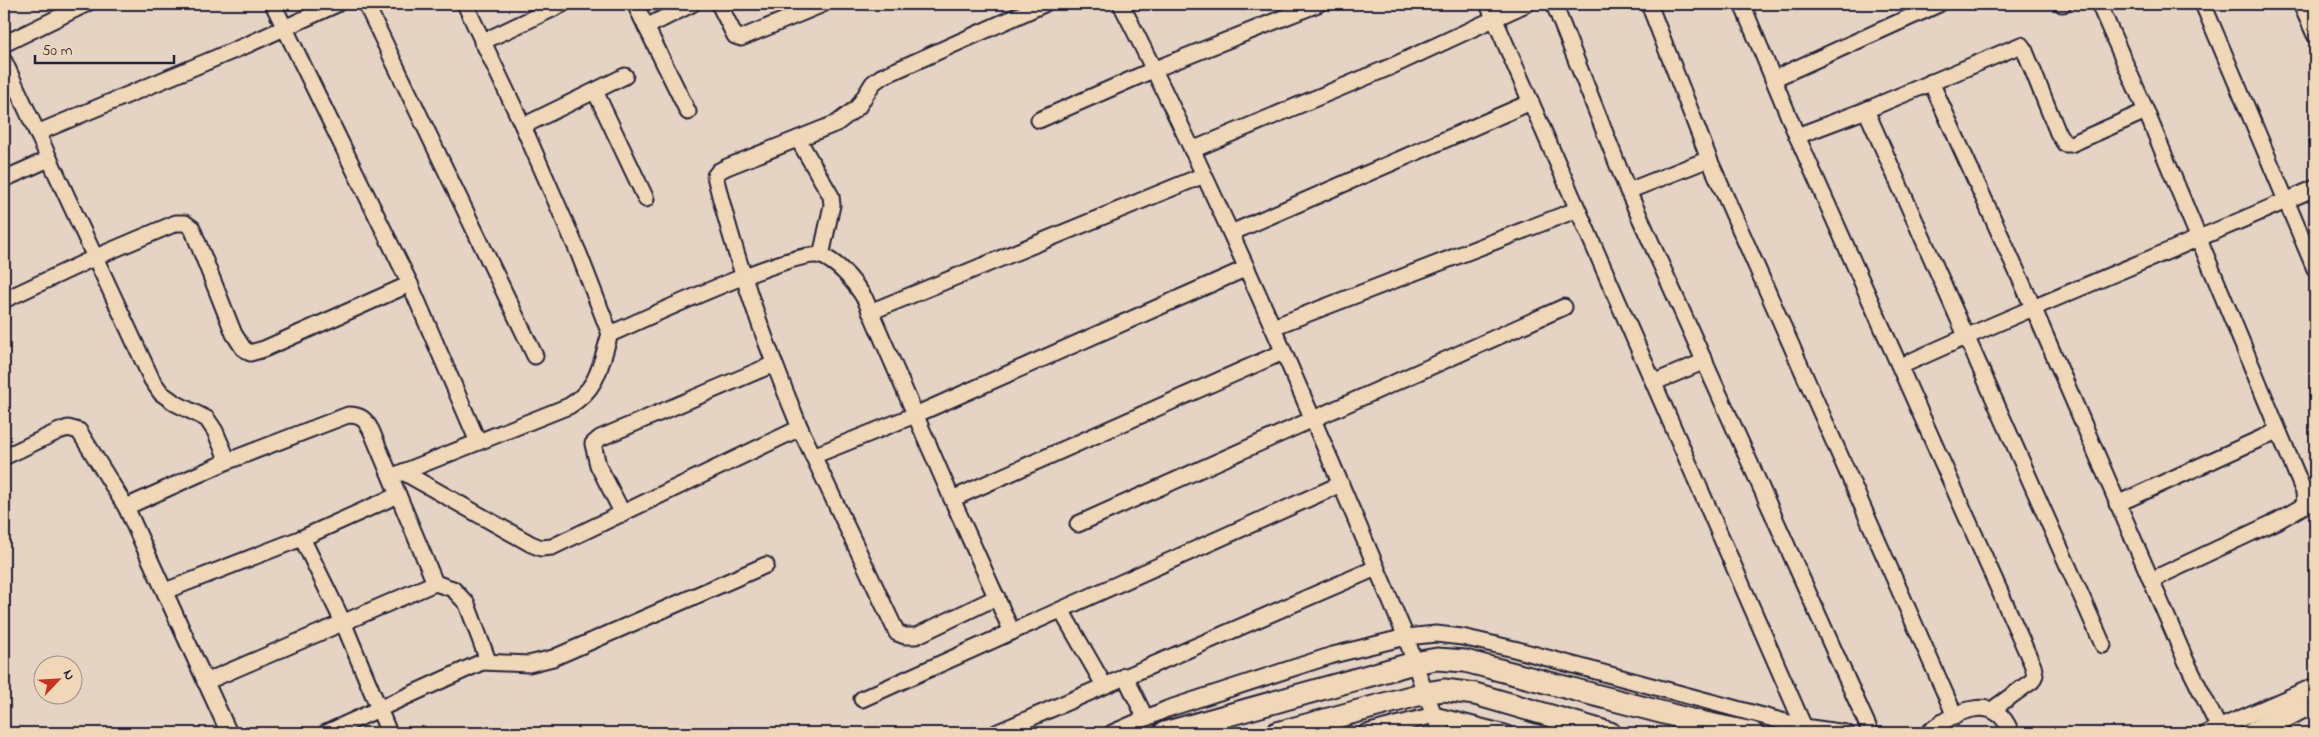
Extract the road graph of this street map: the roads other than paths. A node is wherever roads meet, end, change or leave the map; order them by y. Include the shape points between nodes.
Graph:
1 (86, 4) edge
2 (273, 4) edge
3 (337, 4) edge
4 (366, 4) edge
5 (465, 4) edge
6 (563, 4) edge
7 (635, 4) edge
8 (692, 4) edge
9 (719, 4) edge
10 (823, 4) edge
11 (1044, 4) edge
12 (1121, 4) edge
13 (1318, 4) edge
14 (1488, 4) edge
15 (1526, 4) edge
16 (1554, 4) edge
17 (1648, 4) edge
18 (1742, 4) edge
19 (1939, 4) edge
20 (2098, 4) edge
21 (2203, 4) edge
22 (2301, 4) edge
23 (1494, 18) junction
24 (646, 27) junction
25 (284, 28) junction
26 (2315, 35) edge
27 (482, 42) junction
28 (4, 44) edge
29 (4, 61) edge
30 (1154, 69) junction
31 (624, 76) dead end
32 (1773, 79) junction
33 (1930, 82) junction
34 (595, 90) junction
35 (1531, 102) junction
36 (1866, 110) junction
37 (2146, 111) junction
38 (688, 112) dead end
39 (1039, 120) dead end
40 (523, 126) junction
41 (38, 133) junction
42 (1797, 136) junction
43 (798, 139) junction
44 (1192, 150) junction
45 (50, 159) junction
46 (1709, 159) junction
47 (1204, 175) junction
48 (4, 179) edge
49 (2315, 188) edge
50 (1628, 191) junction
51 (646, 198) dead end
52 (2287, 200) junction
53 (1576, 210) junction
54 (1231, 233) junction
55 (2199, 239) junction
56 (96, 256) junction
57 (821, 256) junction
58 (1247, 268) junction
59 (2315, 269) edge
60 (744, 276) junction
61 (410, 284) junction
62 (4, 300) edge
63 (1564, 307) dead end
64 (2033, 307) junction
65 (870, 312) junction
66 (1273, 327) junction
67 (610, 334) junction
68 (1967, 336) junction
69 (1284, 352) junction
70 (535, 356) dead end
71 (1705, 361) junction
72 (774, 364) junction
73 (1901, 366) junction
74 (1655, 382) junction
75 (915, 415) junction
76 (1312, 418) junction
77 (800, 428) junction
78 (2277, 431) junction
79 (478, 442) junction
80 (813, 456) junction
81 (4, 457) edge
82 (228, 461) junction
83 (397, 474) junction
84 (1340, 484) junction
85 (398, 495) junction
86 (952, 498) junction
87 (2117, 504) junction
88 (126, 506) junction
89 (623, 514) junction
90 (1078, 524) dead end
91 (302, 538) junction
92 (766, 565) dead end
93 (1376, 568) junction
94 (2151, 580) junction
95 (435, 583) junction
96 (165, 590) junction
97 (997, 597) junction
98 (1061, 610) junction
99 (343, 622) junction
100 (1012, 632) junction
101 (1406, 637) junction
102 (2103, 645) dead end
103 (482, 662) junction
104 (1414, 663) junction
105 (1125, 676) junction
106 (205, 682) junction
107 (1104, 685) junction
108 (2315, 686) edge
109 (1425, 693) junction
110 (862, 699) dead end
111 (2315, 701) edge
112 (379, 709) junction
113 (1993, 709) junction
114 (1434, 715) junction
115 (1955, 716) junction
116 (1144, 718) junction
117 (1804, 727) junction
118 (2213, 731) edge
119 (229, 733) edge
120 (326, 733) edge
121 (390, 733) edge
122 (996, 733) edge
123 (1112, 733) edge
124 (1164, 733) edge
125 (1277, 733) edge
126 (1366, 733) edge
127 (1442, 733) edge
128 (1505, 733) edge
129 (1610, 733) edge
130 (1752, 733) edge
131 (1846, 733) edge
132 (1870, 733) edge
133 (1928, 733) edge
134 (2011, 733) edge
135 (2253, 733) edge

1 - 28 street
2 - 25 street
3 - 25 street
4 - 70 street
5 - 27 street
6 - 27 street
7 - 24 street
8 - 24 street
9 - 10 street via 735,36 741,38
11 - 43 street via 881,77 873,82 858,107 848,116
12 - 30 street
13 - 30 street
14 - 23 street
15 - 23 street
16 - 50 street
17 - 46 street
18 - 32 street
19 - 32 street
20 - 37 street
21 - 52 street
22 - 26 street
23 - 35 street
23 - 44 street via 1382,71
24 - 38 street
25 - 41 street
25 - 61 street
27 - 40 street
29 - 41 street
30 - 39 street
30 - 44 street
31 - 34 street
32 - 42 street
33 - 36 street
33 - 37 street via 2021,45 2065,144
33 - 64 street
34 - 40 street
34 - 51 street
35 - 53 street
35 - 54 street
36 - 42 street
36 - 68 street
37 - 55 street
40 - 67 street
41 - 45 street
42 - 73 street
43 - 57 street via 830,196 832,206
43 - 60 street via 719,170 715,176
44 - 47 street
45 - 48 street
45 - 56 street
46 - 50 street
46 - 115 street
47 - 54 street
47 - 65 street
49 - 52 street
50 - 71 street
52 - 55 street
52 - 59 street
53 - 66 street
53 - 74 street
54 - 58 street
55 - 64 street
55 - 78 street
56 - 61 street via 176,223 186,223 196,237 234,334 250,353
56 - 62 street
56 - 82 street via 152,380 161,393 175,403 207,419
57 - 60 street via 799,256
57 - 65 street via 844,272 857,287
58 - 66 street
58 - 75 street
60 - 67 street
60 - 72 street
61 - 79 street
63 - 76 street
64 - 68 street
64 - 87 street
65 - 75 street
66 - 69 street
67 - 79 street via 592,388 582,398
68 - 73 street
68 - 102 street
69 - 76 street
69 - 86 street
71 - 74 street
71 - 132 street
72 - 77 street
72 - 89 street via 600,438 593,444 598,465
73 - 113 street via 2033,666 2035,675 2032,681
74 - 117 street
75 - 80 street
75 - 86 street
76 - 84 street
76 - 90 street
77 - 80 street
77 - 89 street
78 - 87 street
78 - 94 street via 2304,492 2305,505
79 - 83 street
80 - 97 street via 897,633 916,636
81 - 88 street via 59,431 68,428 79,431
82 - 83 street via 348,414 365,420
82 - 88 street
83 - 85 street
83 - 89 street via 541,548 562,544
84 - 93 street
84 - 98 street
85 - 91 street
85 - 95 street
86 - 97 street
87 - 94 street
88 - 96 street
91 - 96 street
91 - 99 street
92 - 103 street via 553,658 530,664
93 - 101 street
93 - 105 street
94 - 118 street
95 - 99 street
95 - 103 street via 452,589 468,604 487,651 487,658
96 - 106 street
97 - 100 street
98 - 100 street
98 - 107 street
99 - 106 street
99 - 112 street
100 - 110 street
101 - 104 street
101 - 116 street via 1333,655
101 - 117 street via 1436,634 1462,637
103 - 112 street
104 - 109 street
104 - 124 street
104 - 130 street via 1437,659 1465,661 1681,718
105 - 107 street
105 - 116 street
106 - 119 street
107 - 122 street
108 - 118 street
109 - 114 street
109 - 125 street
109 - 129 street via 1444,690 1475,694
111 - 135 street
112 - 120 street
112 - 121 street
113 - 115 street via 1981,707
113 - 134 street via 2002,716
114 - 126 street
114 - 127 street
114 - 128 street
115 - 133 street
116 - 123 street
117 - 131 street

